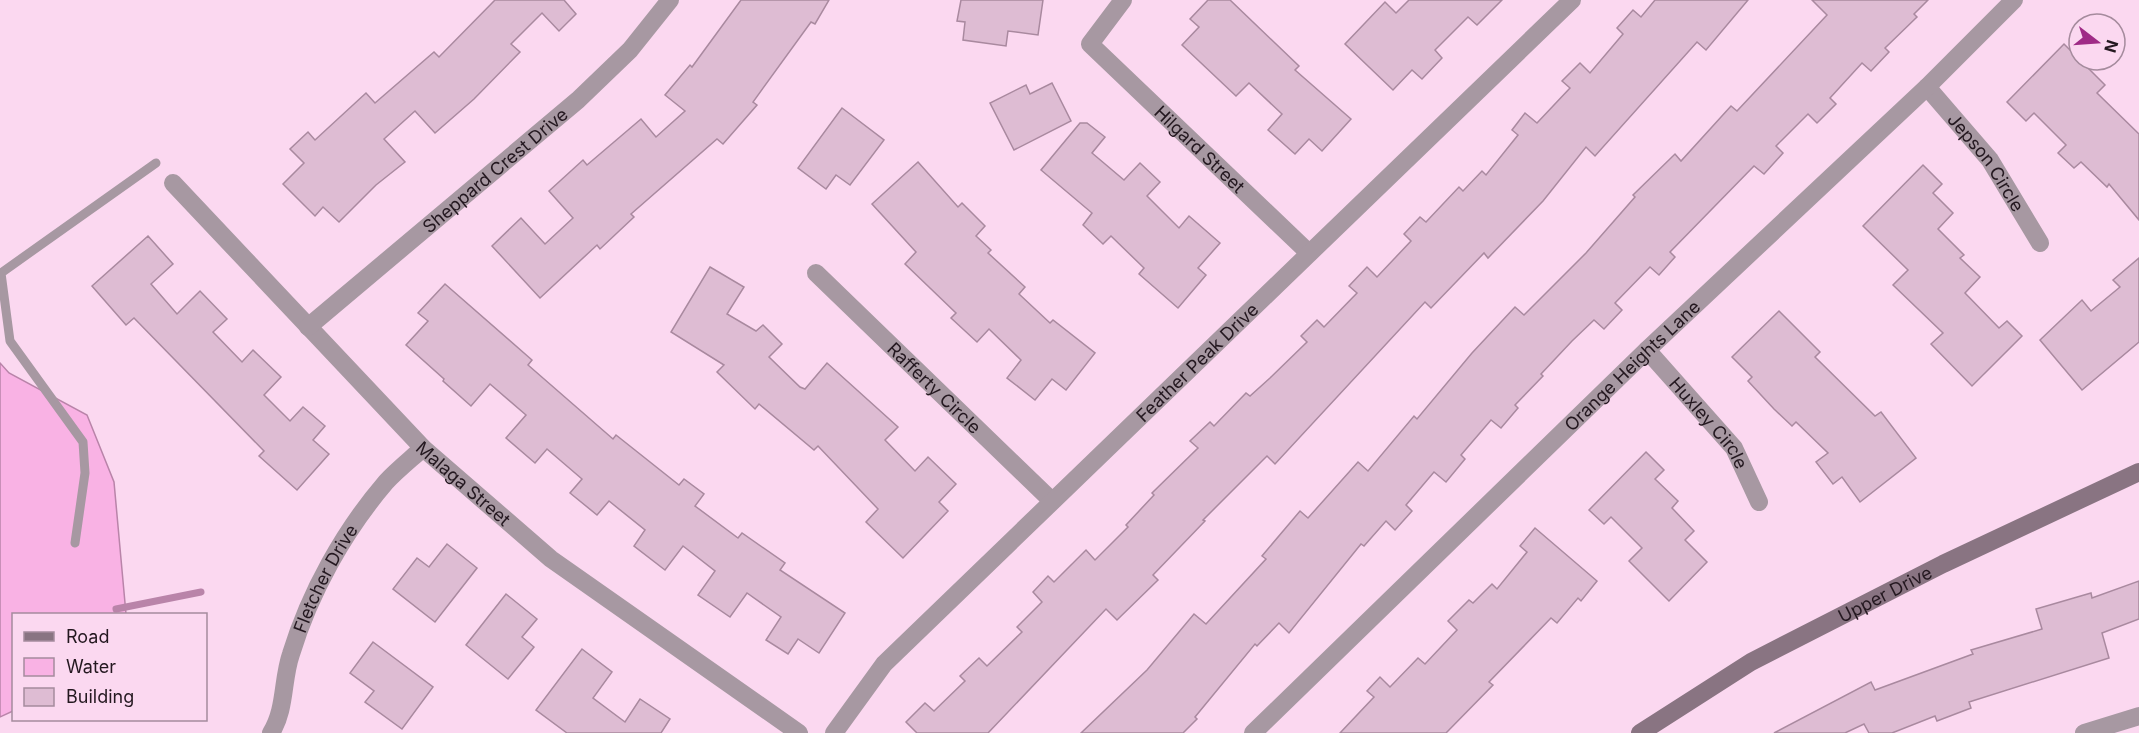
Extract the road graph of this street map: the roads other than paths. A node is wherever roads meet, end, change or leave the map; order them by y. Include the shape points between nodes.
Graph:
1 (669, 0) edge
2 (1123, 0) edge
3 (1572, 0) edge
4 (2014, 0) edge
5 (1927, 87) junction
6 (156, 163) dead end
7 (173, 183) dead end
8 (2040, 243) dead end
9 (1309, 253) junction
10 (816, 273) dead end
11 (308, 327) junction
12 (1647, 350) junction
13 (423, 448) junction
14 (2139, 472) edge
15 (1052, 501) junction
16 (1759, 502) dead end
17 (75, 543) dead end
18 (2139, 716) edge
19 (271, 733) edge
20 (799, 733) edge
21 (834, 733) edge
22 (1253, 733) edge
23 (1640, 733) edge
24 (2084, 733) edge

1 - 11 street, Sheppard Crest Drive via 630,50 578,100
2 - 9 street, Hilgard Street via 1090,44
3 - 9 street, Feather Peak Drive
4 - 5 street, Orange Heights Lane
5 - 8 street, Jepson Circle via 1990,160
5 - 12 street, Orange Heights Lane
6 - 17 lane via 2,273 10,341 83,442 85,473
7 - 11 street, Malaga Street
9 - 15 street, Feather Peak Drive
10 - 15 street, Rafferty Circle
11 - 13 street, Malaga Street
12 - 16 street, Huxley Circle via 1734,448
12 - 22 street, Orange Heights Lane
13 - 19 street, Fletcher Drive via 387,481 360,516 323,578 290,657 279,720
13 - 20 street, Malaga Street via 551,559
14 - 23 main road, Upper Drive via 1943,564 1751,662
15 - 21 street, Feather Peak Drive via 884,664
18 - 24 street

